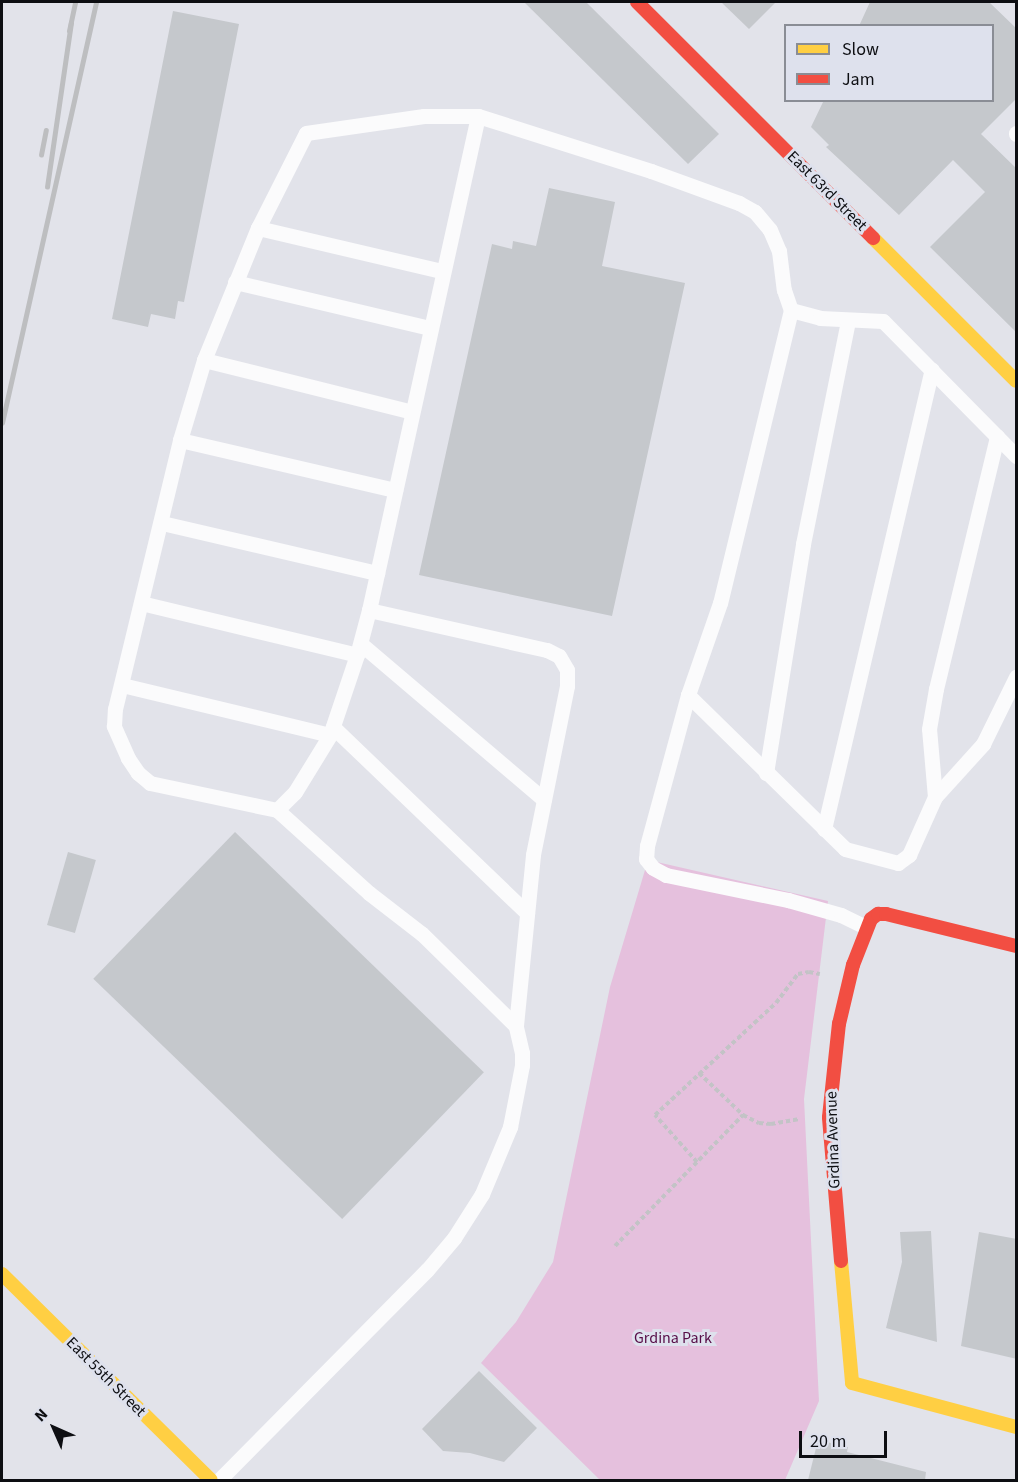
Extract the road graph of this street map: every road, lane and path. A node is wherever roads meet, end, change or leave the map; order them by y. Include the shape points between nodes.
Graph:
1 (637, 2) edge
2 (477, 116) junction
3 (258, 228) junction
4 (442, 271) junction
5 (235, 282) junction
6 (791, 310) junction
7 (848, 320) junction
8 (429, 328) junction
9 (204, 360) junction
10 (932, 370) junction
11 (1017, 381) edge
12 (412, 412) junction
13 (997, 436) junction
14 (180, 440) junction
15 (1017, 456) edge
16 (395, 490) junction
17 (162, 523) junction
18 (377, 573) junction
19 (141, 603) junction
20 (369, 610) junction
21 (359, 650) junction
22 (1017, 677) edge
23 (122, 685) junction
24 (688, 695) junction
25 (332, 731) junction
26 (766, 773) junction
27 (935, 797) junction
28 (544, 800) junction
29 (277, 810) junction
30 (824, 829) junction
31 (527, 913) junction
32 (866, 927) junction
33 (1017, 946) edge
34 (826, 975) dead end
35 (516, 1026) junction
36 (699, 1073) junction
37 (743, 1115) junction
38 (809, 1117) dead end
39 (697, 1162) junction
40 (615, 1246) dead end
41 (2, 1274) edge
42 (1017, 1427) edge
43 (211, 1480) edge
44 (219, 1480) edge

1 - 11 street, East 63rd Street
2 - 3 lane via 424,117 306,133
2 - 4 lane
2 - 6 lane via 651,171 755,212 779,251
3 - 4 lane
3 - 5 lane
4 - 8 lane
5 - 8 lane
5 - 9 lane
6 - 7 lane
6 - 24 lane via 720,603
7 - 10 lane via 883,321
7 - 26 lane via 803,544
8 - 12 lane
9 - 12 lane
9 - 14 lane
10 - 13 lane
10 - 30 lane
12 - 16 lane
13 - 15 lane
13 - 27 lane via 929,729
14 - 16 lane
14 - 17 lane
16 - 18 lane
17 - 18 lane
17 - 19 lane
18 - 20 lane
19 - 21 lane
19 - 23 lane
20 - 21 lane
20 - 28 lane via 547,650 559,656 567,669 567,686
21 - 25 lane
21 - 28 lane
22 - 27 lane via 983,744
23 - 25 lane
23 - 29 lane via 114,726 128,758 150,783
24 - 26 lane
24 - 32 lane via 646,859 666,875 788,900 841,915
25 - 29 lane via 295,792
25 - 31 lane
26 - 30 lane
27 - 30 lane via 909,855 898,863 845,849
28 - 31 lane
29 - 35 lane via 422,934
31 - 35 lane
32 - 33 street via 878,914 885,914
32 - 42 street, Grdina Avenue via 840,1024 829,1117 852,1383
34 - 36 path via 798,974 776,1003
35 - 44 lane via 522,1053 514,1113 489,1177 464,1224 427,1270
36 - 37 path
36 - 39 path via 655,1116
37 - 38 path via 771,1124
37 - 39 path
39 - 40 path
41 - 43 street, East 55th Street

